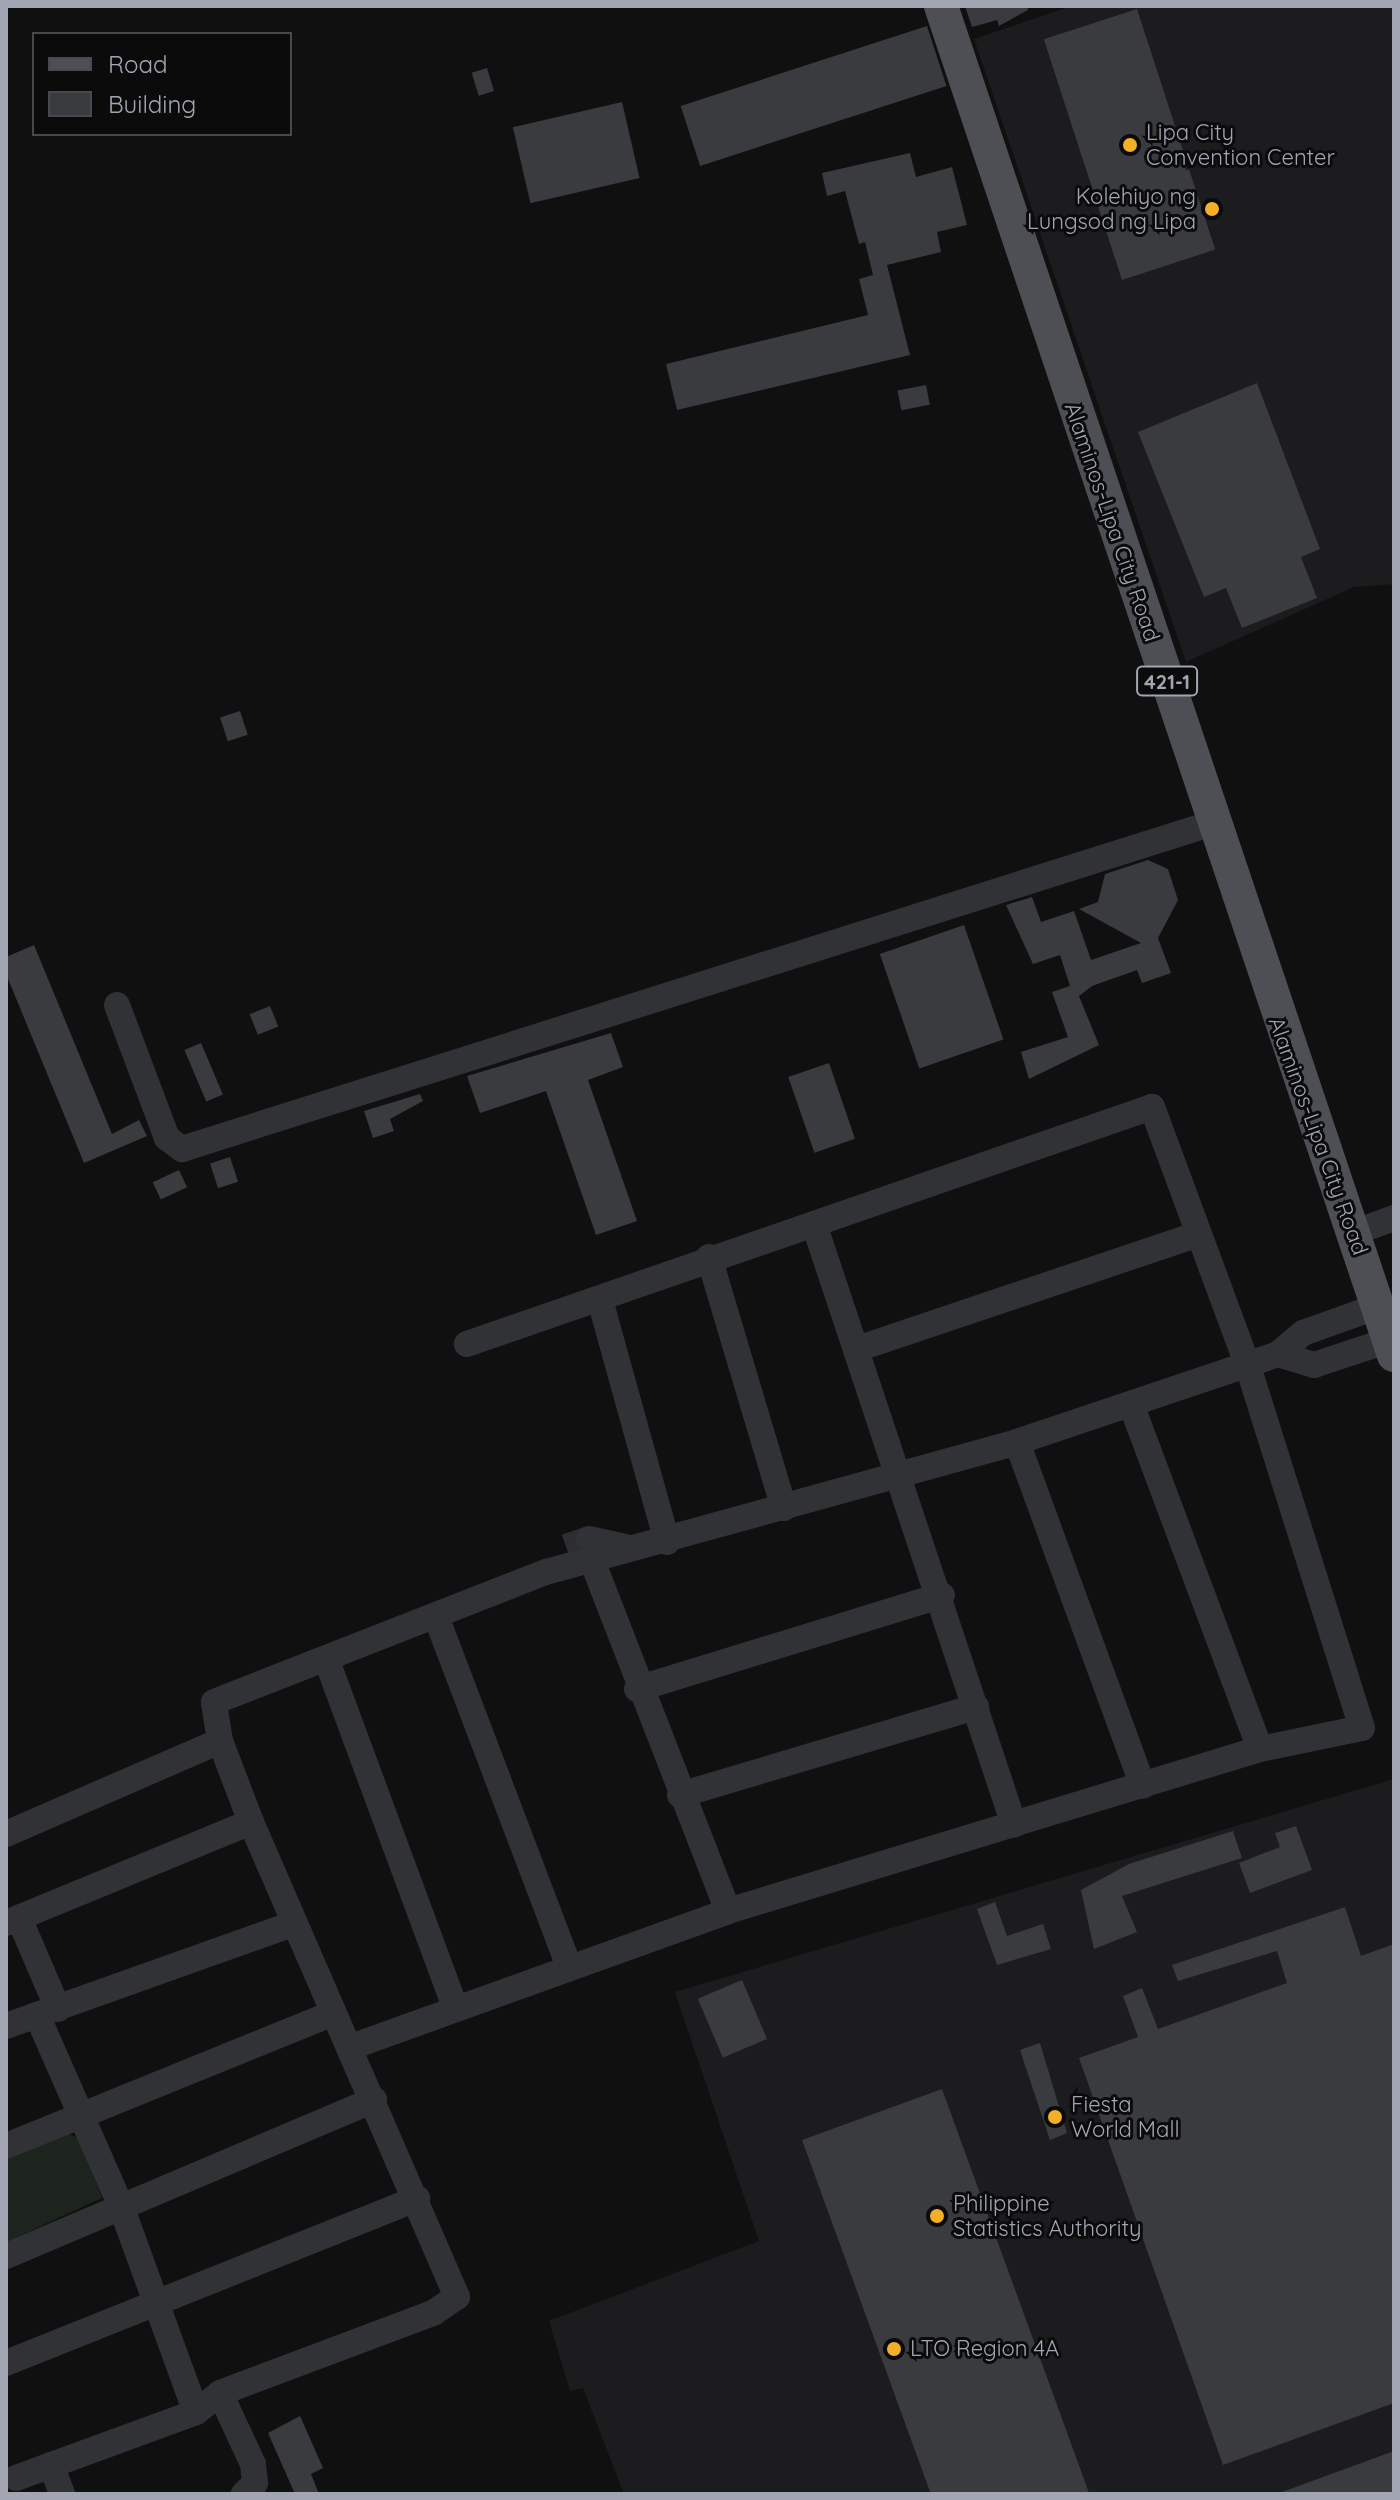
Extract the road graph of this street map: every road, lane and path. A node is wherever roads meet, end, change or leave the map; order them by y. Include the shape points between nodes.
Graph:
1 (941, 6) edge
2 (1213, 823) junction
3 (117, 1005) dead end
4 (1394, 1218) edge
5 (815, 1227) junction
6 (1353, 1233) junction
7 (1198, 1234) junction
8 (709, 1257) junction
9 (600, 1300) junction
10 (1378, 1306) junction
11 (467, 1344) dead end
12 (1392, 1347) edge
13 (857, 1349) junction
14 (1278, 1354) junction
15 (1246, 1361) junction
16 (1131, 1404) junction
17 (1017, 1442) junction
18 (902, 1476) junction
19 (784, 1508) junction
20 (667, 1542) junction
21 (583, 1549) junction
22 (942, 1595) junction
23 (437, 1619) junction
24 (327, 1661) junction
25 (637, 1689) junction
26 (976, 1707) junction
27 (220, 1741) junction
28 (1260, 1749) junction
29 (1143, 1786) junction
30 (680, 1795) junction
31 (251, 1822) junction
32 (1014, 1825) junction
33 (6, 1834) edge
34 (728, 1911) junction
35 (12, 1920) edge
36 (293, 1924) junction
37 (569, 1966) junction
38 (455, 2007) junction
39 (47, 2012) junction
40 (333, 2013) junction
41 (6, 2026) edge
42 (351, 2047) junction
43 (374, 2100) junction
44 (79, 2116) junction
45 (6, 2146) edge
46 (417, 2199) junction
47 (122, 2209) junction
48 (6, 2256) edge
49 (158, 2304) junction
50 (6, 2363) edge
51 (220, 2393) junction
52 (196, 2412) junction
53 (51, 2465) junction
54 (16, 2478) dead end
55 (62, 2494) edge
56 (244, 2494) edge

1 - 2 main road, Alaminos-Lipa City Road / 421-1
2 - 3 street via 182,1149 167,1138
2 - 6 main road, Alaminos-Lipa City Road / 421-1
4 - 6 street
5 - 7 street via 1152,1107
5 - 8 street
5 - 13 street
6 - 10 main road, Alaminos-Lipa City Road / 421-1
7 - 13 street
7 - 15 street
8 - 9 street
8 - 19 street
9 - 11 street
9 - 20 street
10 - 12 main road, Alaminos-Lipa City Road / 421-1
10 - 14 street via 1303,1333
12 - 14 street via 1314,1365
13 - 18 street
14 - 15 street
15 - 16 street
15 - 28 street via 1362,1728
16 - 17 street
16 - 28 street
17 - 18 street
17 - 29 street
18 - 19 street
18 - 22 street
19 - 20 street
20 - 21 street
21 - 23 street via 546,1572
21 - 25 street
22 - 25 street
22 - 26 street
23 - 24 street
23 - 37 street
24 - 27 street via 214,1702
24 - 38 street
25 - 30 street
26 - 30 street
26 - 32 street
27 - 31 street
27 - 33 street
28 - 29 street
29 - 32 street
30 - 34 street
31 - 35 street
31 - 36 street
32 - 34 street
34 - 37 street
35 - 39 street
36 - 39 street
36 - 40 street
37 - 38 street
38 - 42 street
39 - 41 street
39 - 44 street
40 - 42 street
40 - 44 street
42 - 43 street
43 - 46 street
43 - 47 street
44 - 45 street
44 - 47 street
46 - 49 street
46 - 51 street via 457,2287 451,2305
47 - 48 street
47 - 49 street
49 - 50 street
49 - 52 street
51 - 52 street
51 - 56 street via 253,2464 255,2483
52 - 53 street
53 - 54 street
53 - 55 street

